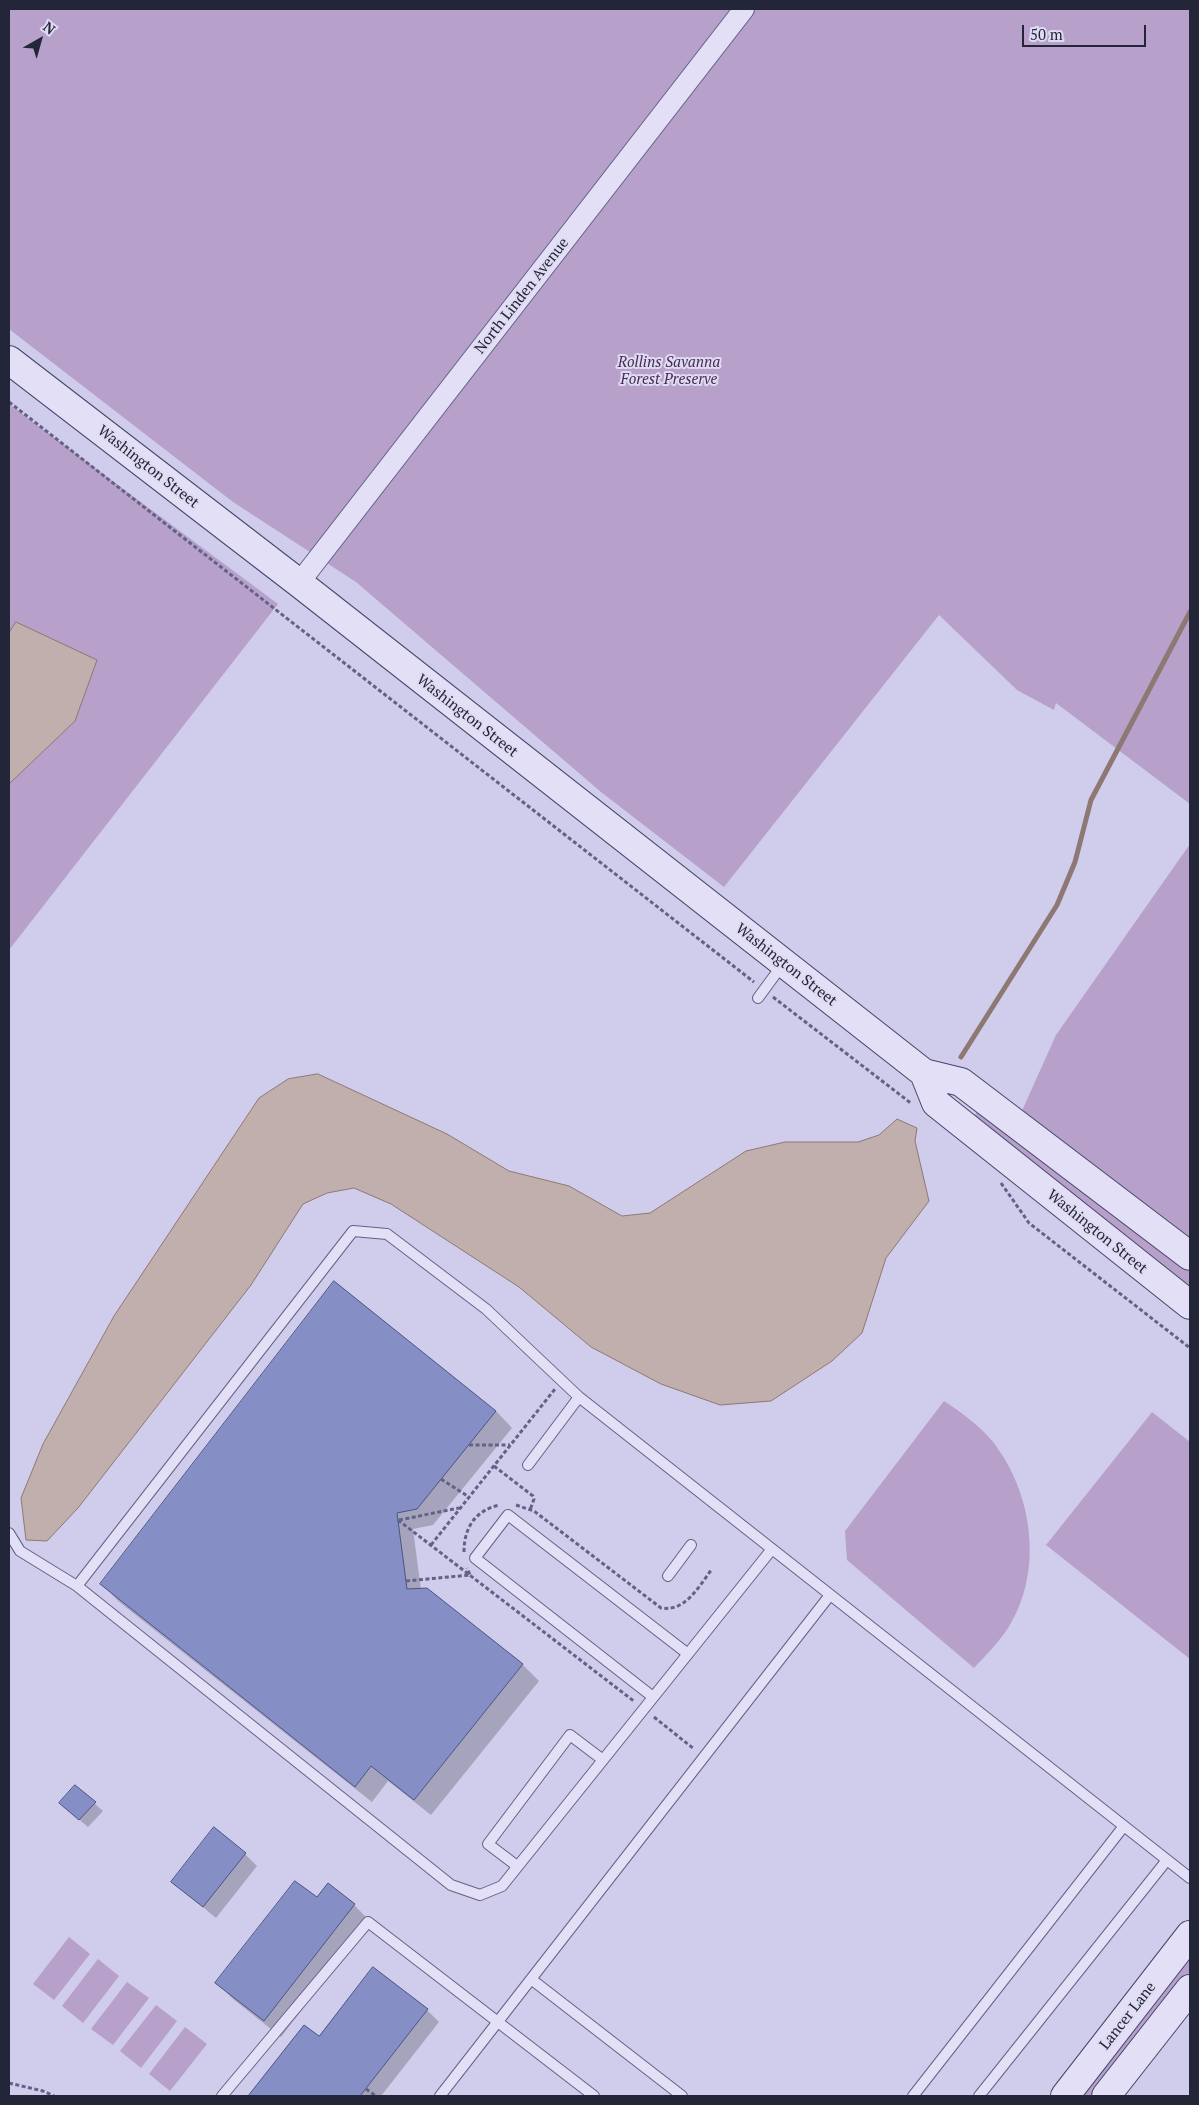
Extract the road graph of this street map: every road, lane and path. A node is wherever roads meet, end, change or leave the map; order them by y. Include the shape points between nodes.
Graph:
1 (744, 9) edge
2 (9, 360) edge
3 (9, 402) edge
4 (299, 583) junction
5 (784, 964) junction
6 (761, 994) junction
7 (924, 1073) junction
8 (918, 1108) dead end
9 (1000, 1182) dead end
10 (1190, 1256) edge
11 (1190, 1306) edge
12 (1190, 1348) edge
13 (562, 1381) junction
14 (579, 1397) junction
15 (469, 1445) dead end
16 (510, 1445) junction
17 (528, 1464) dead end
18 (494, 1466) junction
19 (441, 1479) dead end
20 (469, 1498) junction
21 (460, 1508) junction
22 (530, 1510) dead end
23 (9, 1533) edge
24 (431, 1545) junction
25 (691, 1545) dead end
26 (772, 1549) junction
27 (470, 1575) junction
28 (668, 1576) dead end
29 (406, 1581) dead end
30 (77, 1586) junction
31 (830, 1595) junction
32 (688, 1654) junction
33 (653, 1697) junction
34 (644, 1709) junction
35 (704, 1757) junction
36 (603, 1760) junction
37 (1124, 1826) junction
38 (1167, 1860) junction
39 (517, 1866) junction
40 (1190, 1878) edge
41 (1190, 1935) edge
42 (531, 1979) junction
43 (1190, 1989) edge
44 (498, 2022) junction
45 (9, 2083) edge
46 (366, 2088) dead end
47 (54, 2096) edge
48 (222, 2096) edge
49 (376, 2096) edge
50 (440, 2096) edge
51 (594, 2096) edge
52 (682, 2096) edge
53 (913, 2096) edge
54 (979, 2096) edge
55 (1065, 2096) edge
56 (1106, 2096) edge

1 - 4 street, North Linden Avenue
2 - 4 main road, Washington Street
3 - 6 path
4 - 5 main road, Washington Street
5 - 6 lane
5 - 7 main road, Washington Street
6 - 8 path
7 - 10 main road, Washington Street via 961,1082
7 - 11 main road, Washington Street via 936,1103
9 - 12 path via 1029,1223
13 - 14 lane
13 - 16 path
13 - 30 lane via 486,1309 387,1234 353,1231
14 - 17 lane
14 - 26 lane
15 - 16 path
16 - 18 path
18 - 20 path
18 - 22 path via 533,1496
19 - 20 path
20 - 21 path
21 - 24 path
21 - 24 path via 398,1520
23 - 30 lane via 20,1551
24 - 27 path
25 - 28 lane
26 - 31 lane
26 - 32 lane
27 - 29 path
27 - 34 path
30 - 39 lane via 451,1885 480,1895 502,1886
31 - 35 lane
31 - 37 lane
32 - 33 lane
32 - 33 lane via 508,1515 475,1558
33 - 34 lane
34 - 35 path
34 - 36 lane
35 - 42 lane
36 - 39 lane
36 - 39 lane via 570,1735 488,1844
37 - 38 lane
37 - 53 lane
38 - 40 lane
38 - 54 lane
41 - 55 main road, Lancer Lane
42 - 44 lane
42 - 52 lane
43 - 56 main road
44 - 48 lane via 368,1922
44 - 50 lane
44 - 51 lane
45 - 47 path
46 - 49 path

